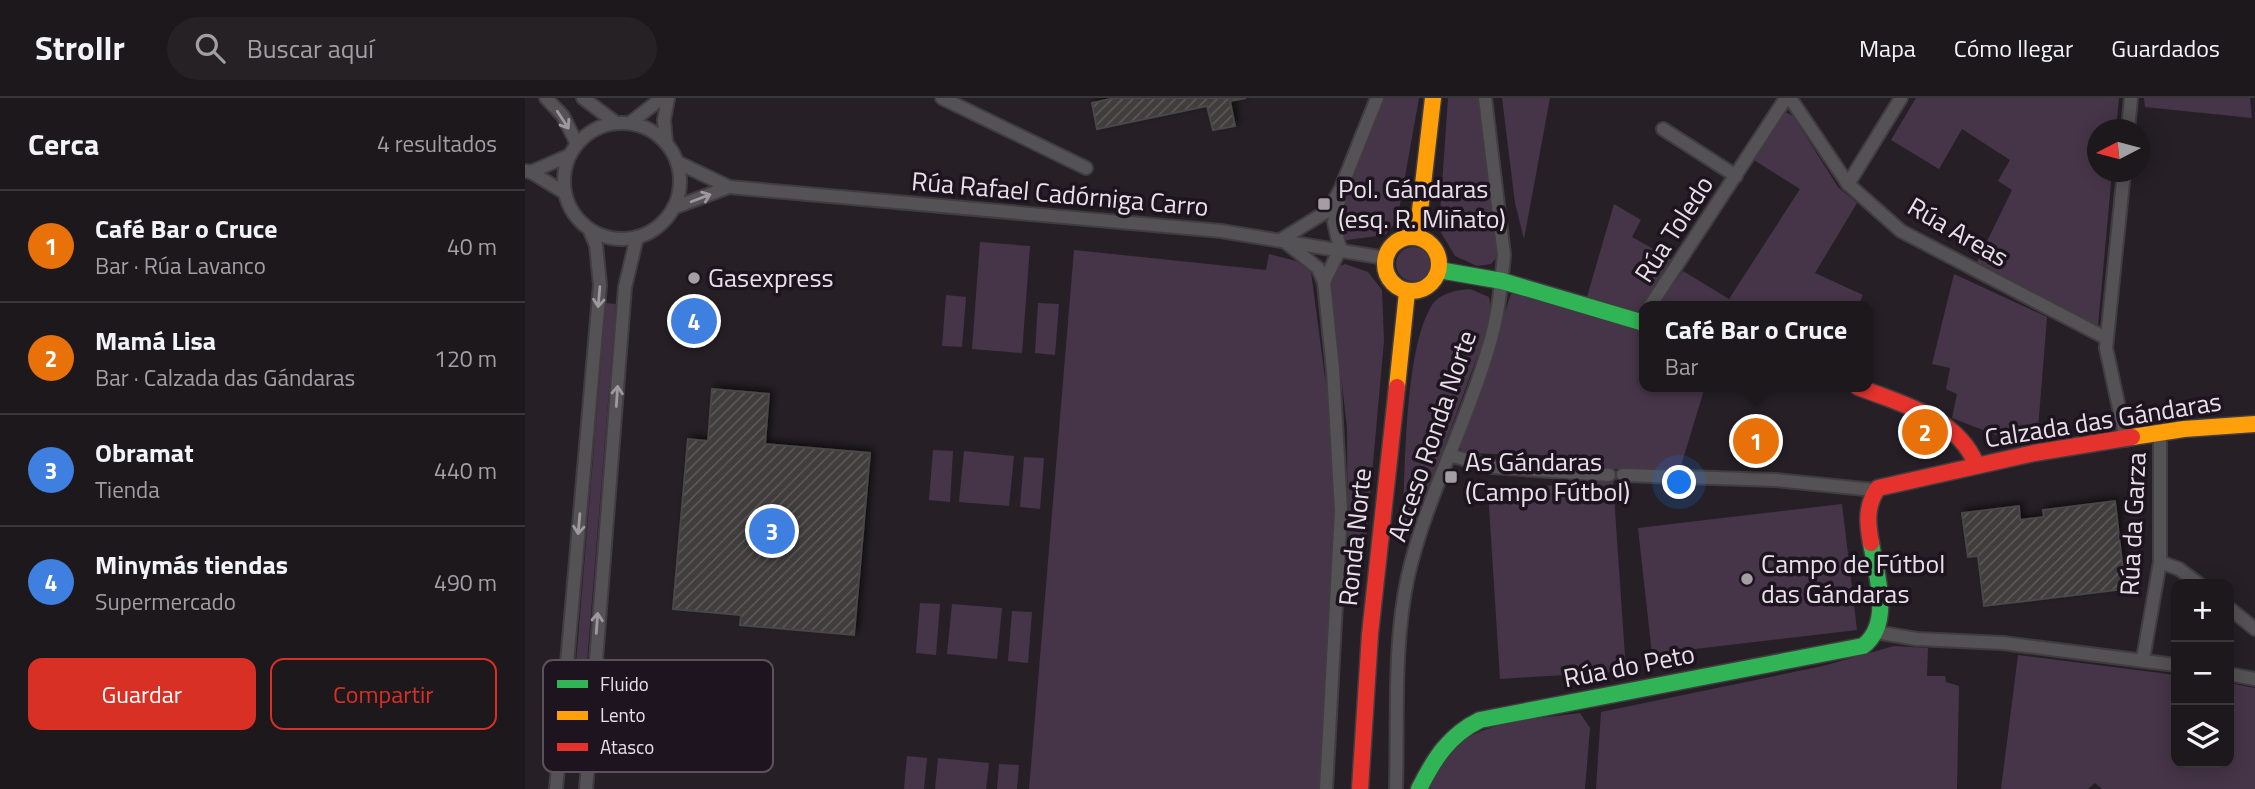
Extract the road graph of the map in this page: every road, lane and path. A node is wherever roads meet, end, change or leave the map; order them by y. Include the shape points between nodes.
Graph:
1 (546, 98) edge
2 (583, 98) edge
3 (661, 98) edge
4 (668, 98) edge
5 (942, 98) edge
6 (1377, 98) edge
7 (1433, 98) edge
8 (1485, 98) edge
9 (1788, 98) edge
10 (1901, 98) edge
11 (2131, 98) edge
12 (2129, 119) edge
13 (616, 123) junction
14 (630, 123) junction
15 (1663, 129) dead end
16 (666, 142) junction
17 (577, 144) junction
18 (570, 155) junction
19 (677, 162) junction
20 (1086, 168) dead end
21 (528, 172) edge
22 (1736, 176) junction
23 (2123, 182) edge
24 (1848, 184) junction
25 (729, 187) junction
26 (1341, 188) junction
27 (565, 193) junction
28 (673, 208) junction
29 (590, 231) junction
30 (637, 237) junction
31 (1417, 237) junction
32 (1282, 239) junction
33 (1340, 249) junction
34 (1385, 258) junction
35 (1439, 270) junction
36 (1502, 281) junction
37 (1324, 282) junction
38 (1407, 292) junction
39 (1653, 301) edge
40 (1639, 319) edge
41 (2106, 338) junction
42 (1870, 392) edge
43 (2255, 424) edge
44 (2160, 433) junction
45 (2126, 439) junction
46 (1449, 455) junction
47 (1976, 464) junction
48 (1609, 475) dead end
49 (1623, 475) dead end
50 (1876, 489) junction
51 (2159, 562) junction
52 (2192, 579) edge
53 (2234, 612) edge
54 (2255, 629) edge
55 (1875, 632) junction
56 (2143, 659) junction
57 (567, 660) edge
58 (596, 660) edge
59 (2171, 664) edge
60 (2234, 675) edge
61 (2255, 679) edge
62 (1326, 789) edge
63 (1360, 789) edge
64 (1396, 789) edge
65 (1419, 789) edge

1 -> 17 street via 563,116
2 - 13 street
3 - 14 street
4 - 16 street
5 - 20 street
6 - 26 street
7 - 31 main road
8 - 36 street, Acceso Ronda Norte via 1504,255
9 - 22 street, Rúa Toledo
9 - 24 street, Rúa Areas
10 - 24 street
11 - 12 street
13 - 14 street
13 - 17 street via 595,129
14 - 16 street
15 - 22 street, Rúa Toledo
16 - 19 street
17 - 18 street
18 - 21 street
18 - 27 street
19 - 25 street, Rúa Rafael Cadórniga Carro
19 - 28 street via 680,185
21 - 27 street
22 - 39 street, Rúa Toledo
23 - 41 street
24 - 41 street, Rúa Areas via 1901,231
28 -> 25 street, Rúa Rafael Cadórniga Carro
25 - 32 street, Rúa Rafael Cadórniga Carro
26 - 32 street via 1329,210
26 - 33 street via 1334,222
27 - 29 street via 570,208
28 - 30 street via 664,222
29 - 30 street via 618,239
29 -> 57 street via 600,285
58 -> 30 street via 625,287
31 - 34 main road via 1401,239
31 - 35 main road via 1437,253
32 - 33 street, Rúa Rafael Cadórniga Carro
32 - 37 street via 1318,268
33 - 34 street, Rúa Rafael Cadórniga Carro
33 - 37 street
34 - 38 main road via 1392,283
35 - 36 main road
35 - 38 main road via 1424,290
36 - 40 main road
36 - 46 street, Acceso Ronda Norte via 1489,347
37 - 62 street via 1341,501
38 - 63 main road, Ronda Norte via 1370,634
41 - 45 street via 2106,359
42 - 47 main road via 1948,427 1969,445
43 - 44 main road, Calzada das Gándaras
44 - 45 main road, Calzada das Gándaras
44 - 51 street, Rúa da Garza
45 - 47 main road, Calzada das Gándaras
46 - 48 street via 1493,467
46 - 64 street, Acceso Ronda Norte via 1408,577 1401,623
47 - 50 main road, Calzada das Gándaras
49 - 50 street
50 - 55 main road via 1868,505 1880,607
51 - 52 street
51 - 56 street, Rúa da Garza
53 - 54 street
55 - 56 street
55 - 65 main road, Rúa do Peto via 1864,645 1843,652 1480,719 1444,744
56 - 59 street
60 - 61 street

